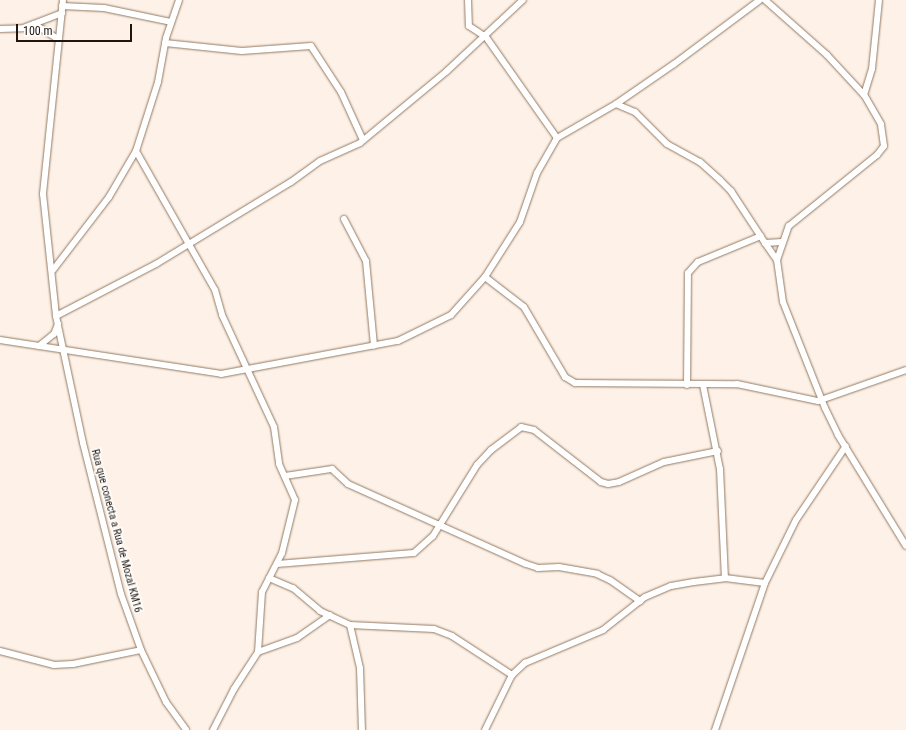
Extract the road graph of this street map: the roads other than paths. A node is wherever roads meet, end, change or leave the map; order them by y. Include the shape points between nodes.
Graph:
1 (179, 0) edge
2 (468, 0) edge
3 (523, 0) edge
4 (765, 0) edge
5 (879, 0) edge
6 (756, 1) edge
7 (62, 6) edge
8 (172, 22) junction
9 (34, 24) junction
10 (0, 29) edge
11 (486, 36) junction
12 (58, 39) junction
13 (165, 43) junction
14 (864, 95) junction
15 (616, 104) junction
16 (557, 138) junction
17 (363, 140) junction
18 (136, 151) junction
19 (344, 219) dead end
20 (761, 236) junction
21 (782, 242) junction
22 (765, 243) junction
23 (188, 244) junction
24 (777, 260) junction
25 (53, 270) junction
26 (485, 276) junction
27 (56, 316) junction
28 (58, 324) junction
29 (0, 340) edge
30 (39, 346) junction
31 (374, 346) junction
32 (63, 348) junction
33 (906, 370) edge
34 (247, 371) junction
35 (703, 384) junction
36 (687, 385) junction
37 (822, 400) junction
38 (846, 446) junction
39 (718, 451) junction
40 (286, 476) junction
41 (440, 526) junction
42 (906, 546) edge
43 (277, 564) junction
44 (269, 578) junction
45 (725, 578) junction
46 (766, 583) junction
47 (640, 601) junction
48 (330, 615) junction
49 (350, 625) junction
50 (141, 650) junction
51 (0, 651) edge
52 (258, 652) junction
53 (512, 675) junction
54 (186, 730) edge
55 (213, 730) edge
56 (362, 730) edge
57 (485, 730) edge
58 (715, 730) edge

1 - 8 street
2 - 11 street via 470,26
3 - 11 street
4 - 14 street via 783,19 827,55
5 - 14 street via 872,69
6 - 15 street via 674,64
7 - 8 street via 104,8
7 - 9 street
7 - 12 street
8 - 13 street
9 - 10 street
9 - 12 street
11 - 16 street
11 - 17 street
12 - 25 street via 43,194
13 - 17 street via 242,51 311,46 341,92
13 - 18 street via 158,82
14 - 21 street via 881,124 884,146 793,222
15 - 16 street via 570,128
15 - 20 street via 635,112 667,144 700,162 720,180 731,191
16 - 26 street via 537,173 520,222
17 - 23 street via 320,161
18 - 23 street
18 - 25 street via 108,197
19 - 31 street via 366,261
20 - 22 street
20 - 36 street via 698,262 688,273
21 - 22 street
21 - 24 street
22 - 24 street
23 - 27 street via 118,286
23 - 34 street via 210,280 222,315
24 - 37 street via 783,302
25 - 27 street
26 - 31 street via 451,315 398,340
26 - 36 street via 524,307 569,382
27 - 28 street
28 - 30 street via 54,334
28 - 32 street, Rua que conecta a Rua de Mozal KM16
29 - 30 street
30 - 32 street
31 - 34 street
32 - 34 street via 221,374
32 - 50 street, Rua que conecta a Rua de Mozal KM16 via 83,443 121,594
33 - 37 street
34 - 40 street via 274,427 279,464
35 - 36 street
35 - 37 street via 737,384 808,400
35 - 39 street
37 - 38 street
38 - 42 street
38 - 46 street via 796,520
39 - 41 street via 664,462 619,482 608,484 601,482 534,430 521,427 491,450 477,465
39 - 45 street
40 - 41 street via 332,469 348,484
40 - 43 street via 295,500
41 - 43 street via 424,546 414,553
41 - 47 street via 538,568 559,567 597,574
43 - 44 street
44 - 48 street via 293,588 312,606
44 - 52 street via 262,592
45 - 46 street
45 - 47 street via 671,586
46 - 58 street
47 - 53 street via 603,630 525,663
48 - 49 street
48 - 52 street via 297,638
49 - 53 street via 434,629 452,636
49 - 56 street via 360,668
50 - 51 street via 73,664 54,665
50 - 54 street, Rua que conecta a Rua de Mozal KM16 via 166,702
52 - 55 street via 234,689
53 - 57 street

